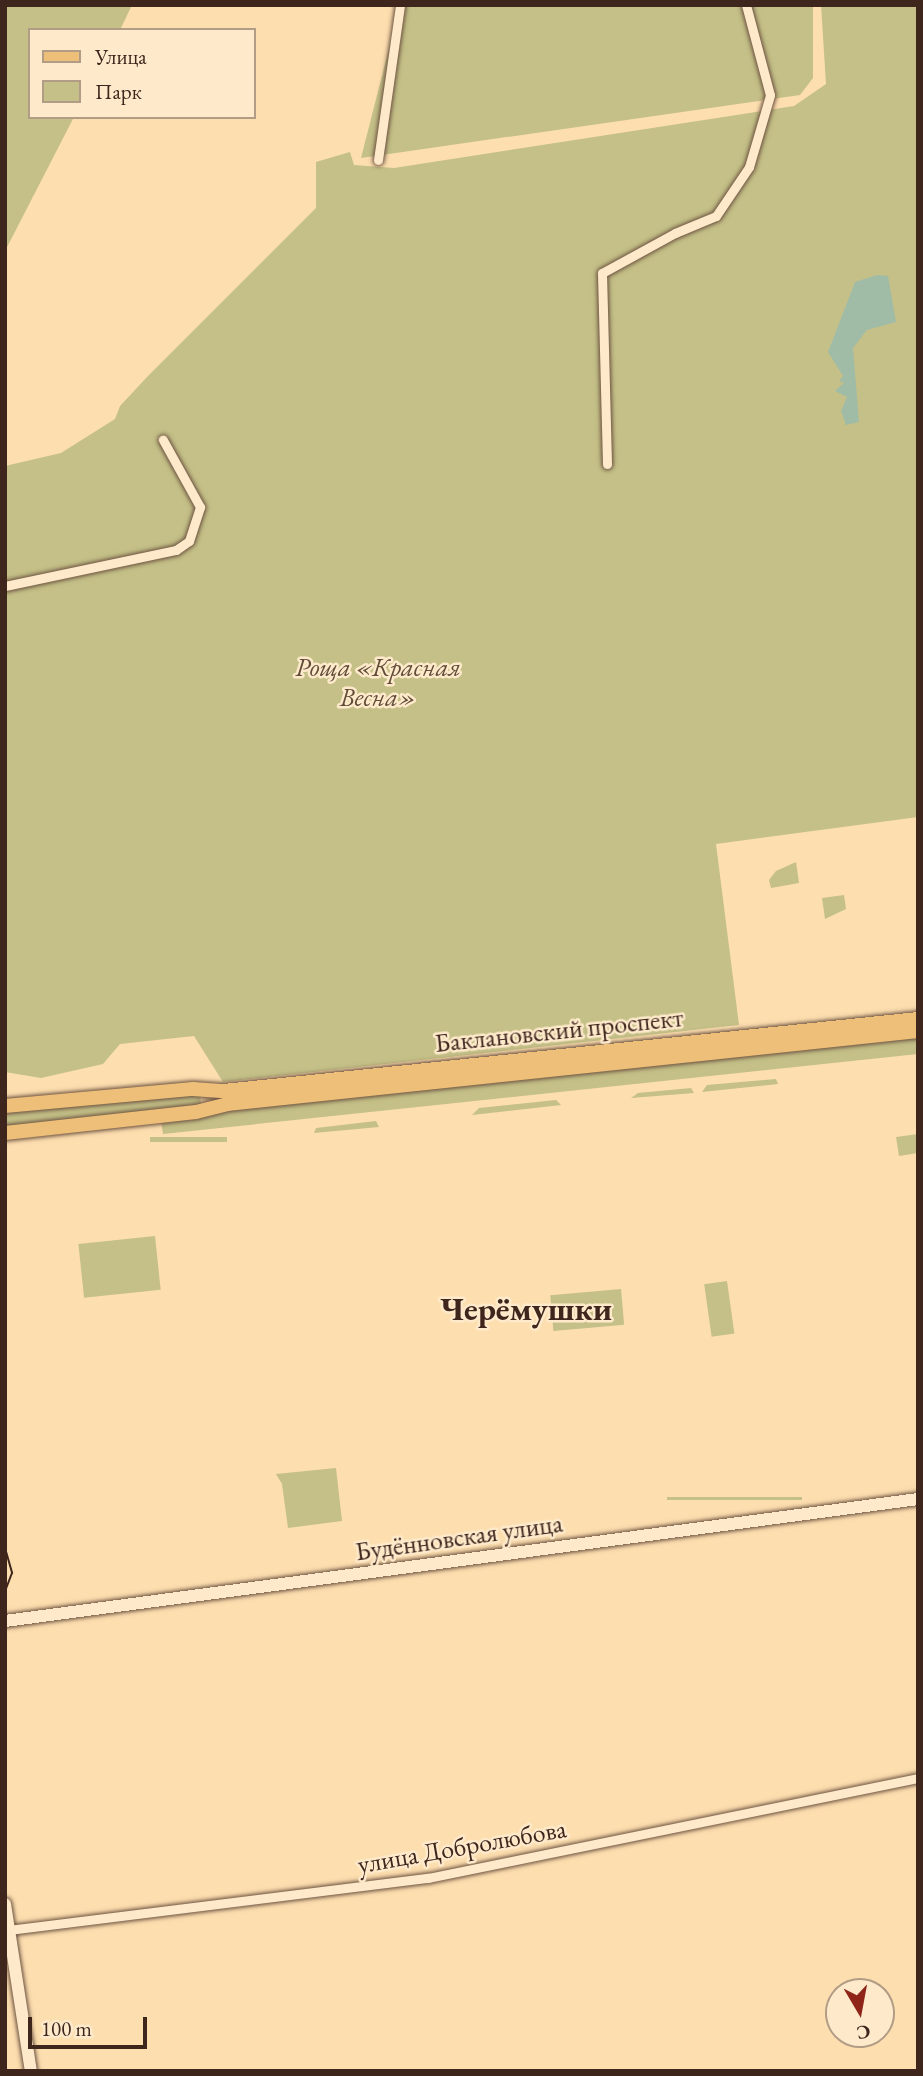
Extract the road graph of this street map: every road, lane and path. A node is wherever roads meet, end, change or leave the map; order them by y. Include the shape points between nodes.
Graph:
1 (400, 5) edge
2 (746, 5) edge
3 (379, 160) dead end
4 (163, 440) dead end
5 (607, 464) dead end
6 (5, 586) edge
7 (918, 1019) edge
8 (918, 1031) edge
9 (205, 1090) junction
10 (5, 1106) edge
11 (208, 1108) junction
12 (5, 1133) edge
13 (918, 1499) edge
14 (5, 1622) edge
15 (918, 1778) edge
16 (5, 1904) edge
17 (8, 1937) edge
18 (31, 2071) edge

1 - 3 street
2 - 5 street via 770,95 749,167 716,216 602,273
4 - 6 street via 200,507 189,541 176,550
7 - 9 main road, Баклановский проспект
8 - 11 main road, Баклановский проспект
9 - 10 main road, Баклановский проспект
9 - 11 street
11 - 12 main road, Баклановский проспект
13 - 14 main road, Будённовская улица
15 - 17 street, улица Добролюбова via 428,1878
16 - 17 main road
17 - 18 main road

